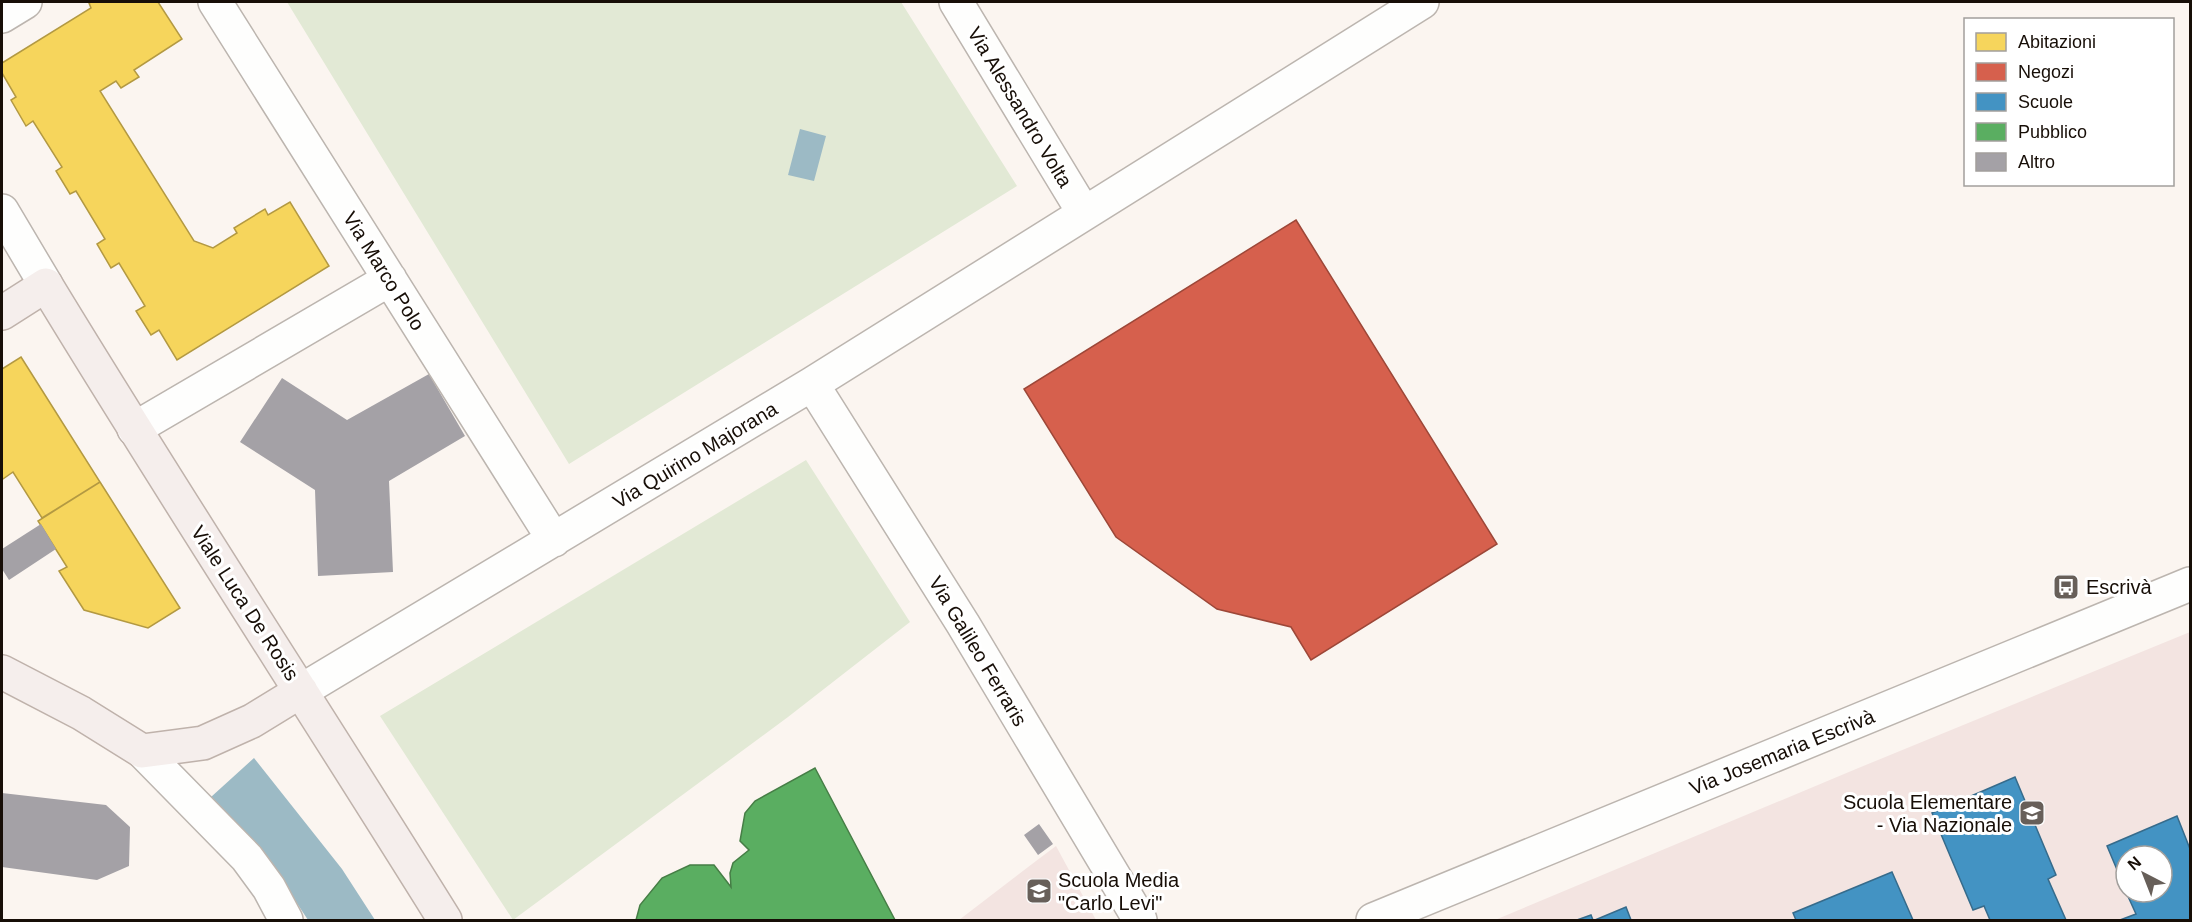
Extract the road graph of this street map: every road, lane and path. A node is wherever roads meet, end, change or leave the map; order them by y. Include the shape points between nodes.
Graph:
1 (26, 2) edge
2 (215, 2) edge
3 (956, 2) edge
4 (1422, 2) edge
5 (2, 16) edge
6 (2, 211) edge
7 (1084, 213) junction
8 (390, 279) junction
9 (46, 285) junction
10 (2, 314) edge
11 (812, 384) junction
12 (134, 429) junction
13 (554, 540) junction
14 (2190, 584) edge
15 (2, 672) edge
16 (301, 691) junction
17 (142, 751) junction
18 (286, 921) edge
19 (445, 921) edge
20 (1140, 921) edge
21 (1373, 921) edge

1 - 5 street
2 - 8 street, Via Marco Polo
3 - 7 street, Via Alessandro Volta
4 - 7 street, Via Quirino Majorana
6 - 9 street
7 - 11 street, Via Quirino Majorana
8 - 12 street
8 - 13 street, Via Marco Polo
9 - 10 main road
9 - 12 main road, Viale Luca De Rosis
11 - 13 street, Via Quirino Majorana
11 - 20 street, Via Galileo Ferraris via 963,624
12 - 16 main road, Viale Luca De Rosis
13 - 16 street, Via Quirino Majorana
14 - 21 street, Via Josemaria Escrivà
15 - 17 main road via 81,713
16 - 17 main road via 252,721 203,742
16 - 19 main road, Viale Luca De Rosis
17 - 18 street via 247,858

